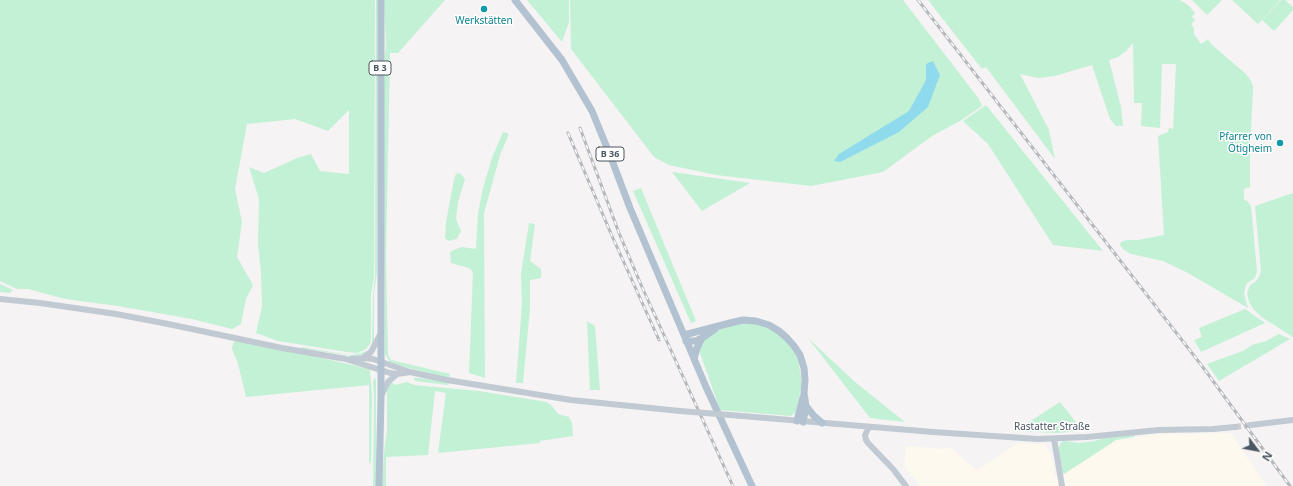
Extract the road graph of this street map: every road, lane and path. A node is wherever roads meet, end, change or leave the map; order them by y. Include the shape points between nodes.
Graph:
1 (381, 0) edge
2 (515, 0) edge
3 (0, 299) edge
4 (718, 326) junction
5 (381, 333) junction
6 (685, 338) junction
7 (702, 338) junction
8 (363, 358) junction
9 (346, 359) junction
10 (694, 360) junction
11 (381, 362) junction
12 (381, 370) junction
13 (410, 372) junction
14 (397, 374) junction
15 (804, 393) junction
16 (381, 397) junction
17 (806, 406) junction
18 (1293, 420) edge
19 (800, 421) junction
20 (822, 423) junction
21 (1251, 426) tunnel mouth
22 (869, 427) junction
23 (1235, 427) tunnel mouth
24 (1054, 439) junction
25 (379, 486) edge
26 (752, 486) edge
27 (906, 486) edge
28 (1062, 486) edge

1 - 5 main road, B 3
2 - 6 main road, B 36 via 562,60 592,111
3 - 9 street via 116,314
4 - 6 main road
4 - 7 main road
4 - 15 main road via 743,320 756,321 779,331 800,355 804,368
5 - 8 street via 371,352
5 - 11 main road, B 3
6 - 7 main road via 696,341
6 - 10 main road, B 36
7 - 10 main road
8 - 9 street
8 - 11 street
9 - 12 street
10 - 26 main road, B 36
11 - 12 main road, B 3
11 - 13 street
12 - 14 street
12 - 16 main road, B 3
13 - 14 street
13 - 19 street, Rastatter Straße, bridge via 571,400
14 - 16 street via 388,382
15 - 17 main road
15 - 19 main road
16 - 25 main road, B 3
17 - 19 main road
17 - 20 main road
18 - 21 street
19 - 20 street, Rastatter Straße
20 - 22 street, Rastatter Straße
22 - 24 street, Rastatter Straße
22 - 27 street via 871,446
23 - 24 street, Rastatter Straße via 1213,430 1159,430
24 - 28 street

